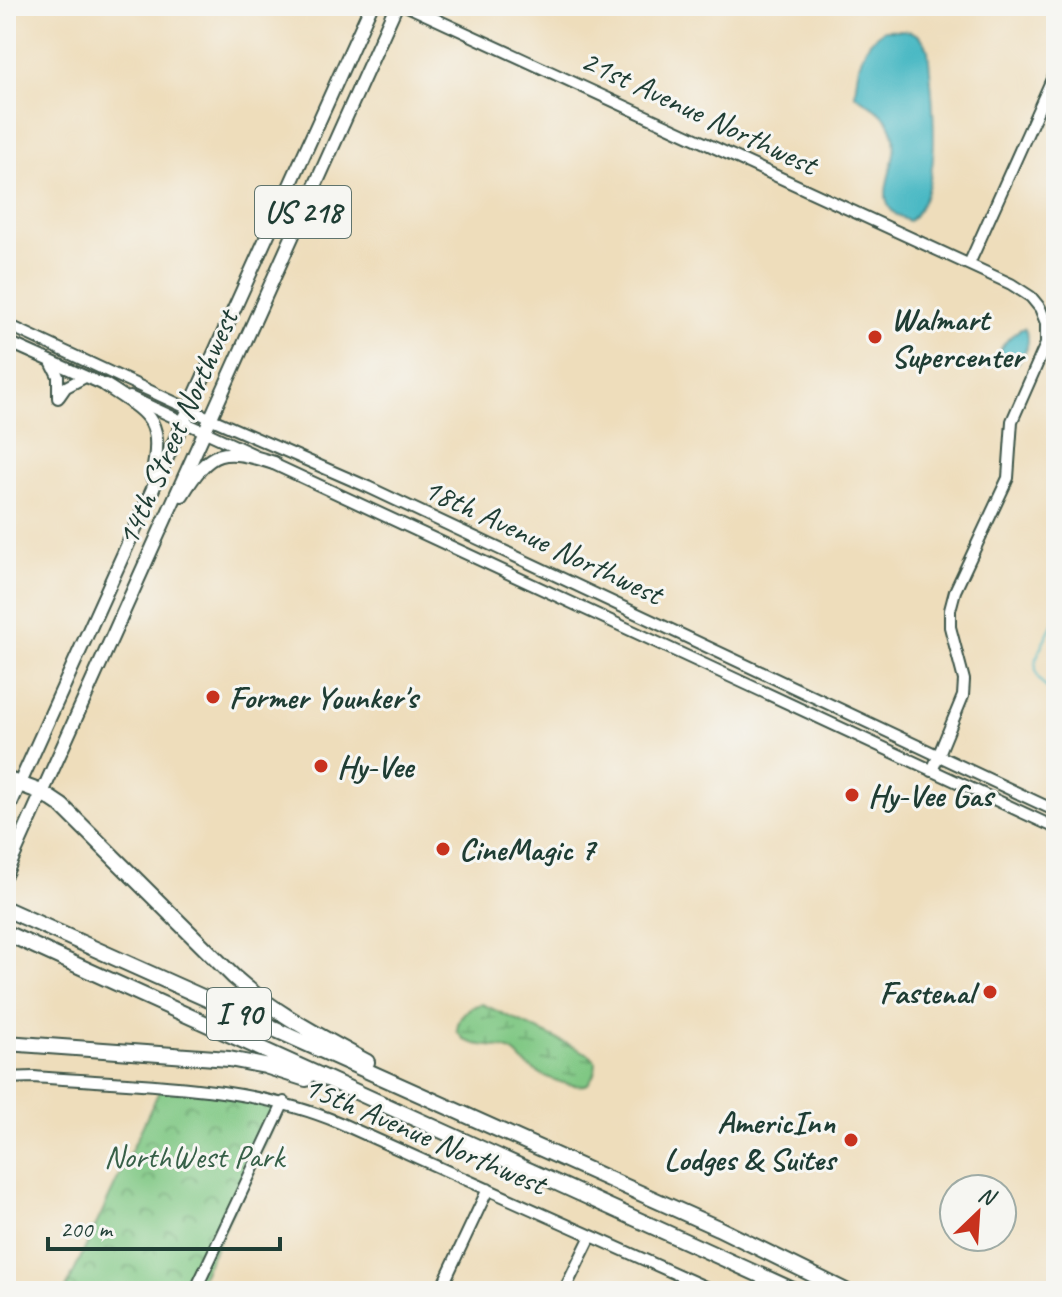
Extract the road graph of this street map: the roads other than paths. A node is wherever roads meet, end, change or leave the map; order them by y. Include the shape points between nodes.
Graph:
1 (371, 6) edge
2 (396, 6) edge
3 (407, 6) edge
4 (1056, 70) edge
5 (969, 264) junction
6 (6, 324) edge
7 (6, 341) edge
8 (88, 363) junction
9 (61, 372) junction
10 (85, 377) junction
11 (105, 385) junction
12 (189, 409) junction
13 (210, 419) junction
14 (182, 422) junction
15 (203, 432) junction
16 (274, 463) junction
17 (131, 536) junction
18 (152, 547) junction
19 (939, 756) junction
20 (932, 771) junction
21 (13, 781) edge
22 (41, 792) junction
23 (1056, 811) edge
24 (6, 814) edge
25 (1056, 828) edge
26 (6, 873) edge
27 (6, 909) edge
28 (6, 933) edge
29 (6, 1043) edge
30 (6, 1078) edge
31 (284, 1102) junction
32 (473, 1119) junction
33 (463, 1141) junction
34 (488, 1189) junction
35 (591, 1236) junction
36 (799, 1266) junction
37 (768, 1280) junction
38 (690, 1286) edge
39 (195, 1291) edge
40 (440, 1291) edge
41 (564, 1291) edge
42 (714, 1291) edge
43 (788, 1291) edge
44 (795, 1291) edge
45 (846, 1291) edge
46 (857, 1291) edge

1 - 12 main road, 14th Street Northwest / US 218
2 - 13 main road, 14th Street Northwest / US 218
3 - 5 street, 21st Avenue Northwest
4 - 5 street
5 - 19 street, 21st Avenue Northwest via 1031,297 1043,313 1047,335 1012,421 1008,478 950,610 964,680
6 - 8 street, 18th Avenue Northwest
7 - 9 street, 18th Avenue Northwest
8 - 9 street via 76,361
8 - 12 street, 18th Avenue Northwest
9 - 10 street, 18th Avenue Northwest
9 - 10 street via 58,398
10 - 11 street, 18th Avenue Northwest
11 - 14 street, 18th Avenue Northwest
11 - 17 main road via 144,411 156,433 152,477
12 - 13 street, 18th Avenue Northwest
12 - 14 main road, 14th Street Northwest / US 218
13 - 15 main road, 14th Street Northwest / US 218
13 - 19 street, 18th Avenue Northwest via 368,487
14 - 15 street, 18th Avenue Northwest
14 - 17 main road, 14th Street Northwest / US 218
15 - 16 street, 18th Avenue Northwest
15 - 18 main road, 14th Street Northwest / US 218
16 - 18 main road via 229,453 205,463
16 - 20 street, 18th Avenue Northwest
17 - 21 main road, 14th Street Northwest / US 218
18 - 22 main road, 14th Street Northwest / US 218
19 - 20 street, 21st Avenue Northwest
19 - 23 street, 18th Avenue Northwest
20 - 25 street, 18th Avenue Northwest
21 - 22 highway
21 - 24 main road, 14th Street Northwest / US 218
22 - 26 main road, 14th Street Northwest
22 - 32 highway via 70,813 261,999
27 - 32 highway, I 90
28 - 33 highway, I 90
29 - 33 highway via 265,1066
30 - 31 street, 15th Avenue Northwest via 208,1091
31 - 34 street, 15th Avenue Northwest
31 - 39 street
32 - 36 highway, I 90
33 - 37 highway, I 90
34 - 35 street, 15th Avenue Northwest
34 - 40 street
35 - 38 street, 15th Avenue Northwest
35 - 41 street
36 - 45 highway, I 90
36 - 46 highway
37 - 43 highway
37 - 44 highway, I 90
38 - 42 street, 15th Avenue Northwest

